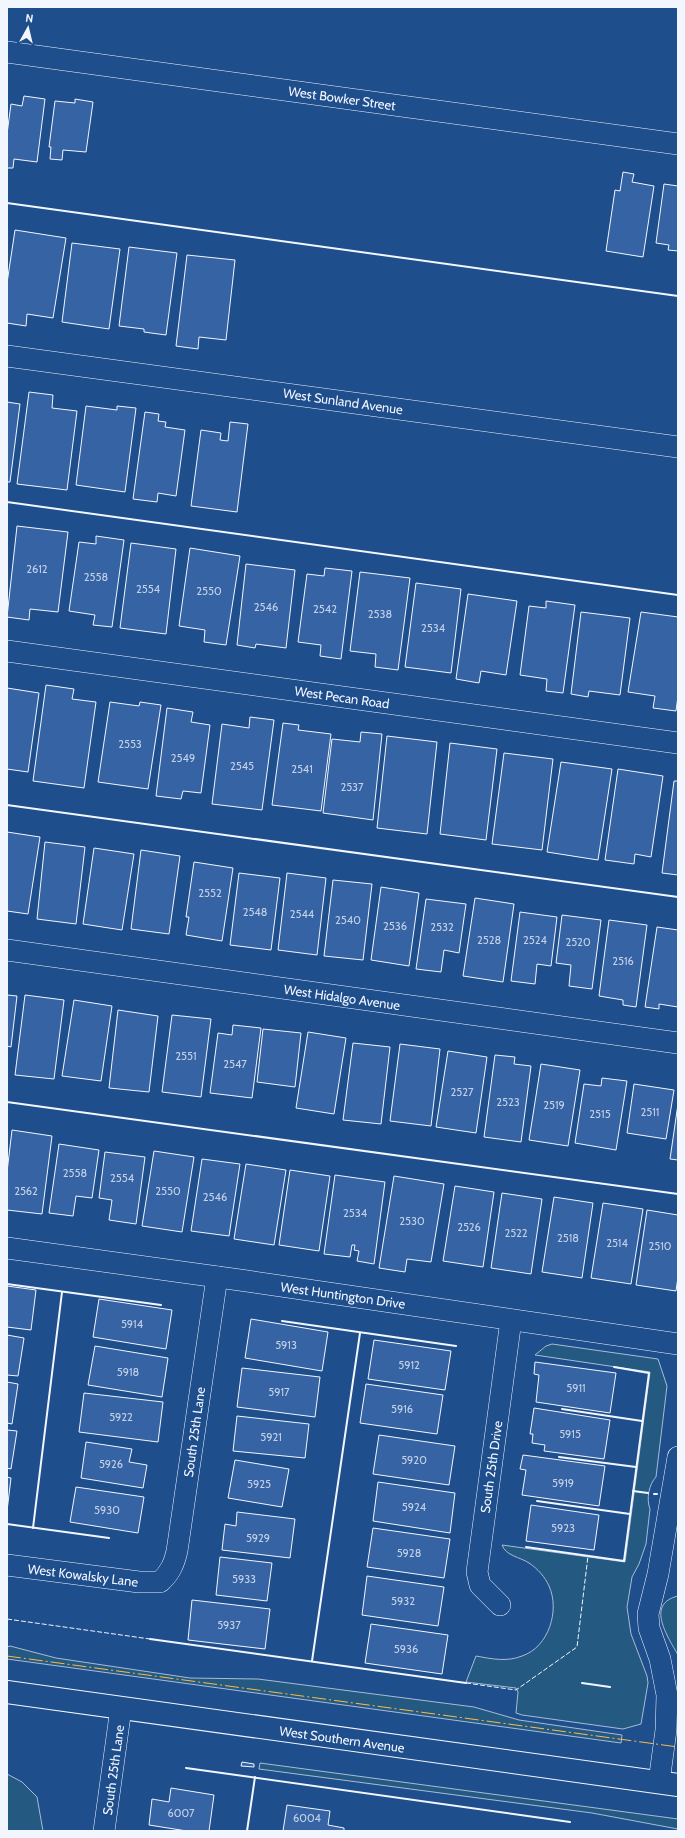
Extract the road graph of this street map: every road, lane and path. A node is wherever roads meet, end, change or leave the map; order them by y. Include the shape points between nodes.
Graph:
1 (7, 52) edge
2 (678, 144) edge
3 (7, 356) edge
4 (678, 447) edge
5 (7, 651) edge
6 (678, 743) edge
7 (7, 950) edge
8 (678, 1043) edge
9 (7, 1248) edge
10 (217, 1277) junction
11 (512, 1320) junction
12 (678, 1344) edge
13 (678, 1457) edge
14 (7, 1565) edge
15 (160, 1582) joint
16 (500, 1605) dead end
17 (7, 1692) edge
18 (121, 1708) junction
19 (668, 1783) edge
20 (104, 1831) edge

1 - 2 street, West Bowker Street
3 - 4 street, West Sunland Avenue
5 - 6 street, West Pecan Road
7 - 8 street, West Hidalgo Avenue
9 - 10 street, West Huntington Drive
10 - 11 street, West Huntington Drive
10 - 15 street, South 25th Lane via 175,1559 167,1575
11 - 12 street, West Huntington Drive
11 - 16 street, South 25th Drive via 477,1572 480,1585
13 - 19 street via 658,1574 648,1614 649,1628 660,1658 667,1695
14 - 15 street, West Kowalsky Lane via 139,1582
17 - 18 main road, West Southern Avenue
18 - 19 main road, West Southern Avenue
18 - 20 street, South 25th Lane

